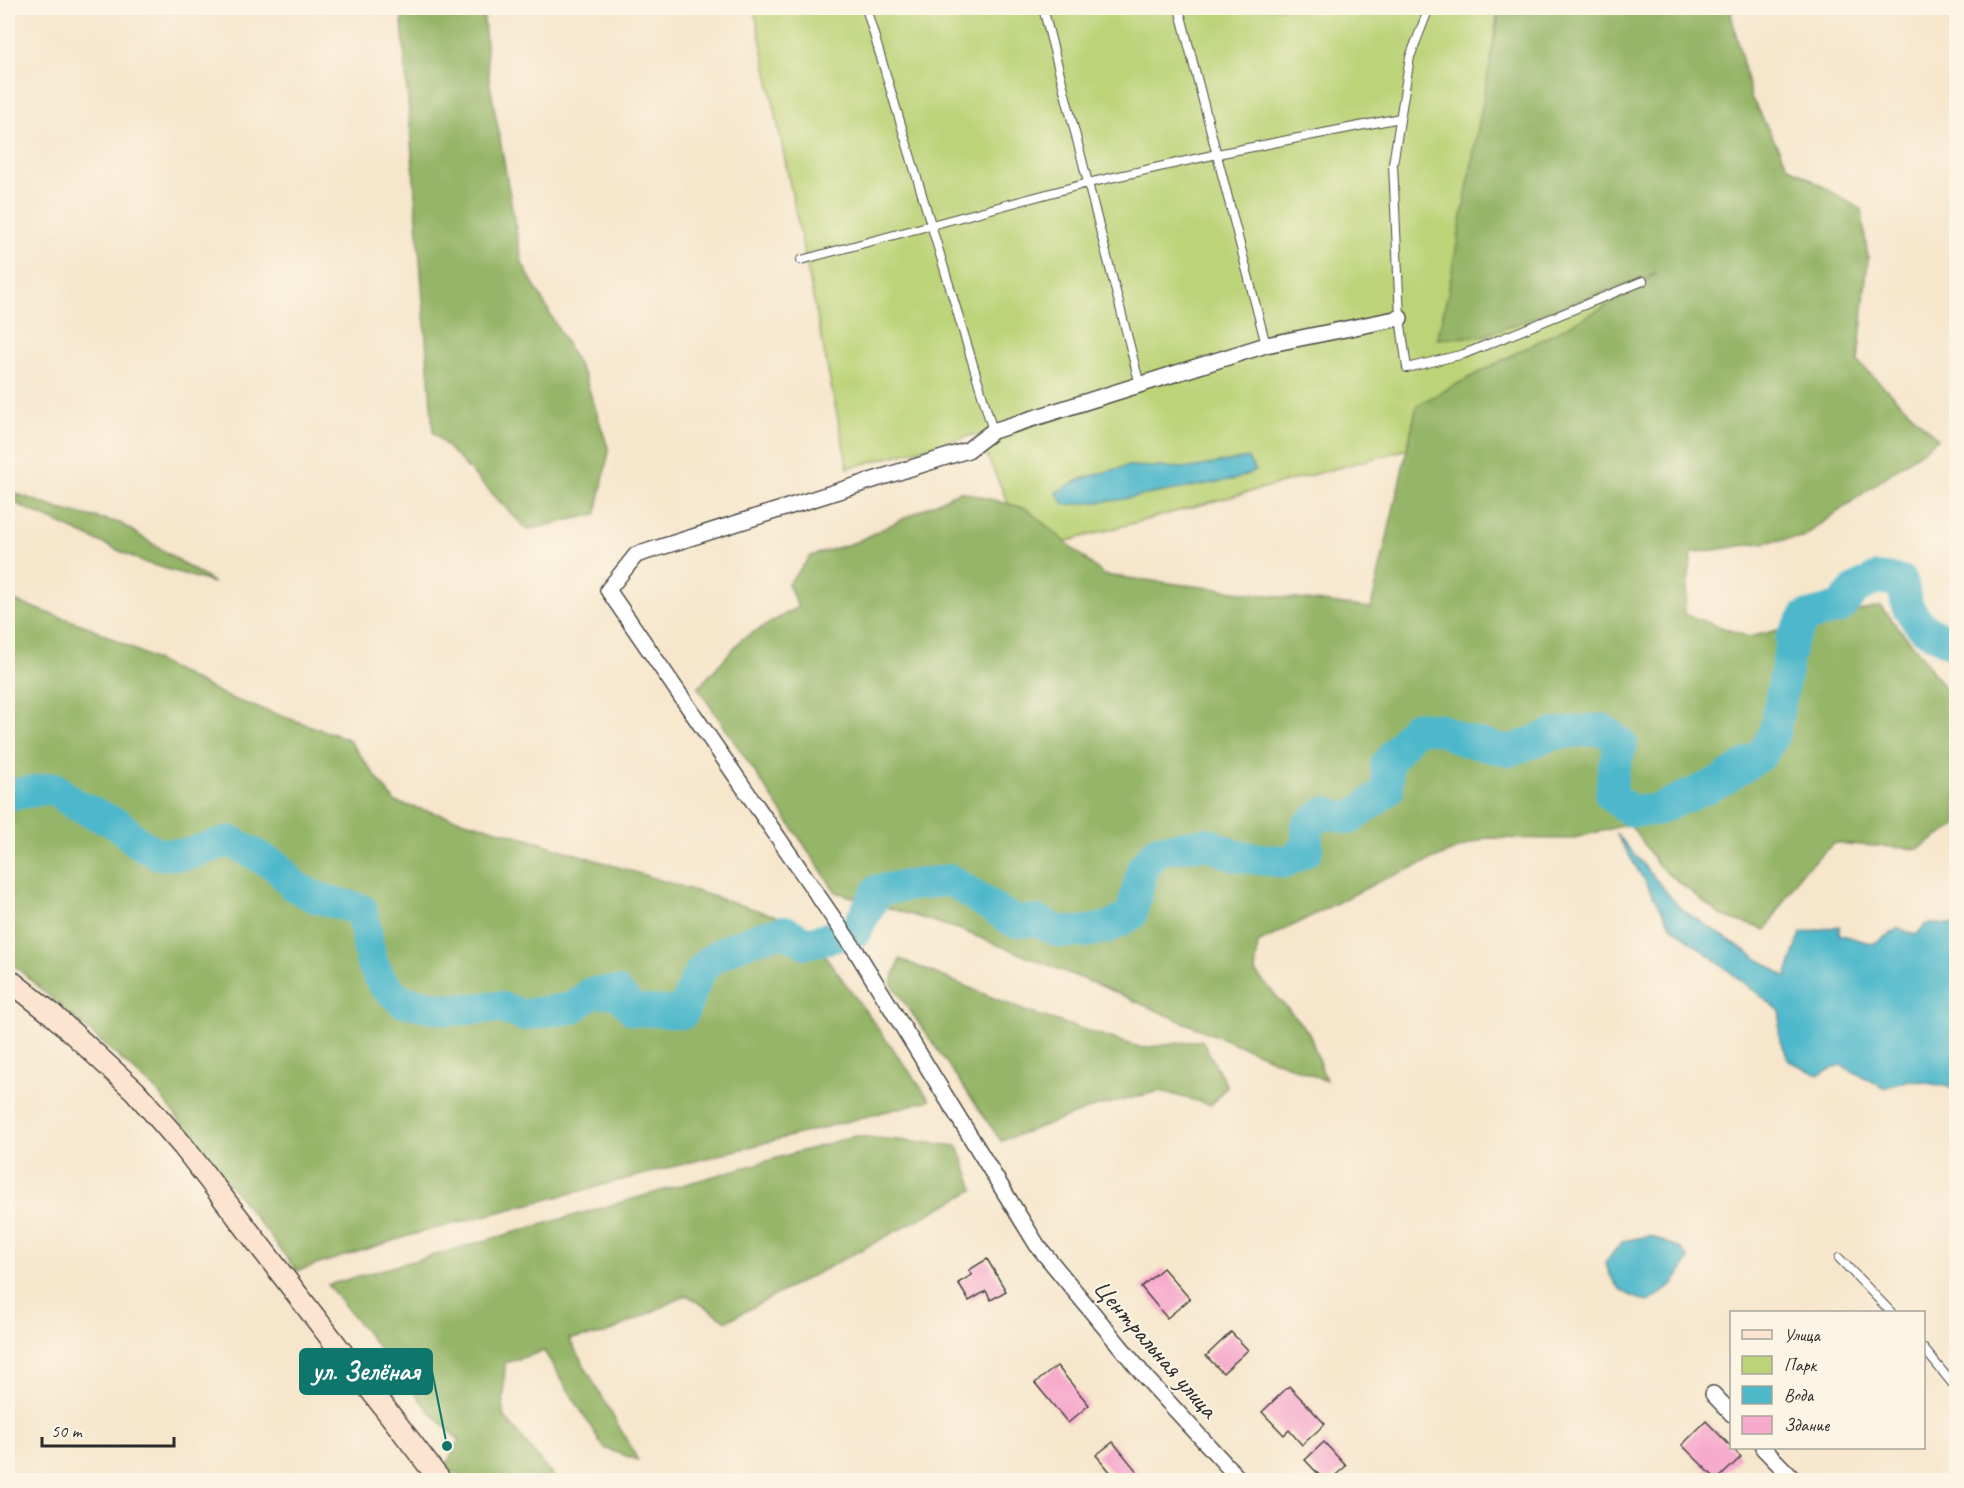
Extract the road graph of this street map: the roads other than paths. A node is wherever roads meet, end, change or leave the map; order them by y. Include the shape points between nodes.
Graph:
1 (866, 8) edge
2 (1043, 8) edge
3 (1179, 8) edge
4 (1429, 8) edge
5 (1400, 118) junction
6 (1217, 154) junction
7 (1088, 183) junction
8 (931, 224) junction
9 (801, 260) dead end
10 (1643, 281) dead end
11 (1400, 318) junction
12 (1266, 345) junction
13 (1140, 385) junction
14 (993, 431) junction
15 (8, 979) edge
16 (1839, 1258) dead end
17 (1890, 1311) edge
18 (1925, 1351) edge
19 (1956, 1388) edge
20 (1713, 1394) dead end
21 (1730, 1413) edge
22 (1764, 1449) edge
23 (440, 1480) edge
24 (1240, 1480) edge
25 (1794, 1480) edge

1 - 8 lane
2 - 7 lane
3 - 6 lane
4 - 5 lane via 1410,57
5 - 6 lane
5 - 11 lane via 1393,164
6 - 7 lane
6 - 12 lane
7 - 8 lane
7 - 13 lane
8 - 9 lane
8 - 14 lane
10 - 11 lane via 1464,354 1407,368
11 - 12 street
12 - 13 street
13 - 14 street
14 - 24 street, Центральная улица via 968,450 636,555 608,590 856,951 1037,1245 1147,1379
15 - 23 main road via 135,1091 183,1146
16 - 17 lane
18 - 19 lane
20 - 21 street
22 - 25 street

